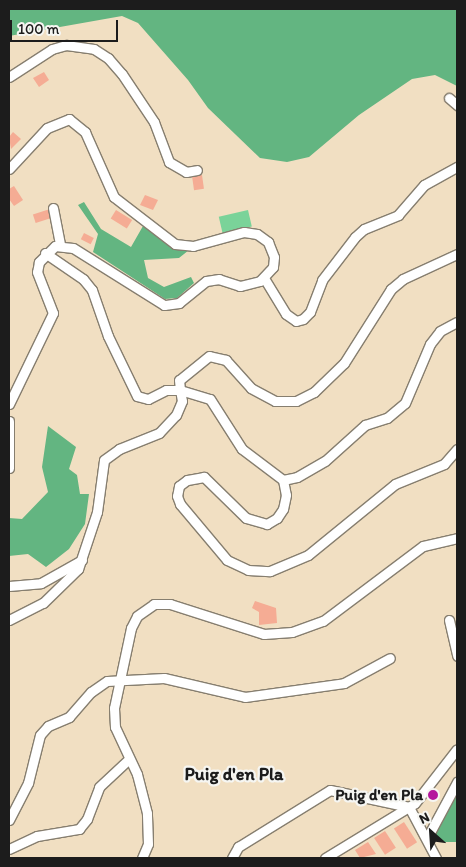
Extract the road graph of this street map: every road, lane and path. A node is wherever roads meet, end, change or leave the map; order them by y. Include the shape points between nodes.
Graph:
1 (9, 77) edge
2 (449, 98) dead end
3 (457, 105) edge
4 (457, 167) edge
5 (9, 169) edge
6 (197, 170) dead end
7 (53, 208) dead end
8 (60, 245) junction
9 (45, 253) junction
10 (457, 254) edge
11 (264, 278) junction
12 (457, 322) edge
13 (180, 390) junction
14 (9, 404) edge
15 (9, 421) edge
16 (457, 449) edge
17 (9, 468) edge
18 (283, 480) junction
19 (457, 538) edge
20 (82, 560) junction
21 (9, 586) edge
22 (9, 620) edge
23 (448, 620) dead end
24 (457, 656) edge
25 (390, 658) dead end
26 (120, 678) junction
27 (457, 749) edge
28 (129, 759) junction
29 (457, 782) edge
30 (410, 807) junction
31 (9, 820) edge
32 (427, 838) junction
33 (9, 849) edge
34 (142, 858) edge
35 (232, 858) edge
36 (325, 858) edge
37 (436, 858) edge

1 - 6 street via 52,49 66,45 94,49 108,58 122,74 154,122 169,162 186,172
2 - 3 street
4 - 11 street via 424,185 398,215 355,237 322,280 310,312 303,318 296,321 286,314
5 - 11 street via 47,128 69,119 85,132 114,197 175,244 184,246 244,232 257,234 271,245 274,258 273,267
7 - 8 street
8 - 9 street
8 - 11 street via 74,248 164,305 179,303 206,281 219,279 248,285
9 - 13 street via 83,278 92,290 108,336 137,396 148,399 166,390
9 - 14 street via 37,272 53,313
10 - 13 street via 403,278 391,288 344,363 314,392 296,401 274,401 251,388 226,360 209,356 179,380
12 - 18 street via 440,331 430,344 405,403 387,418 365,425 347,438 311,471
13 - 18 street via 210,399 242,449
13 - 20 street via 182,401 168,426 104,460 97,512
15 - 17 street
16 - 18 street via 444,464 395,484 308,554 270,571 248,570 227,560 180,504 177,496 179,486 187,480 204,477 246,518 267,524 277,518 282,508 286,495
19 - 26 street via 423,546 323,621 292,632 264,634 170,604 154,604 137,616 131,628
20 - 21 street via 41,583
20 - 22 street via 56,594
23 - 24 street
25 - 26 street via 344,683 245,697 164,678
26 - 28 street via 114,708 115,727
26 - 31 street via 107,681 91,692 69,717 48,726 40,736 28,783
27 - 30 street via 425,793
28 - 33 street via 99,787 87,819 79,829 36,836
28 - 34 street via 137,774 147,813 148,844
29 - 32 street
30 - 32 street
30 - 35 street via 330,790 238,847
30 - 36 street
32 - 37 street

